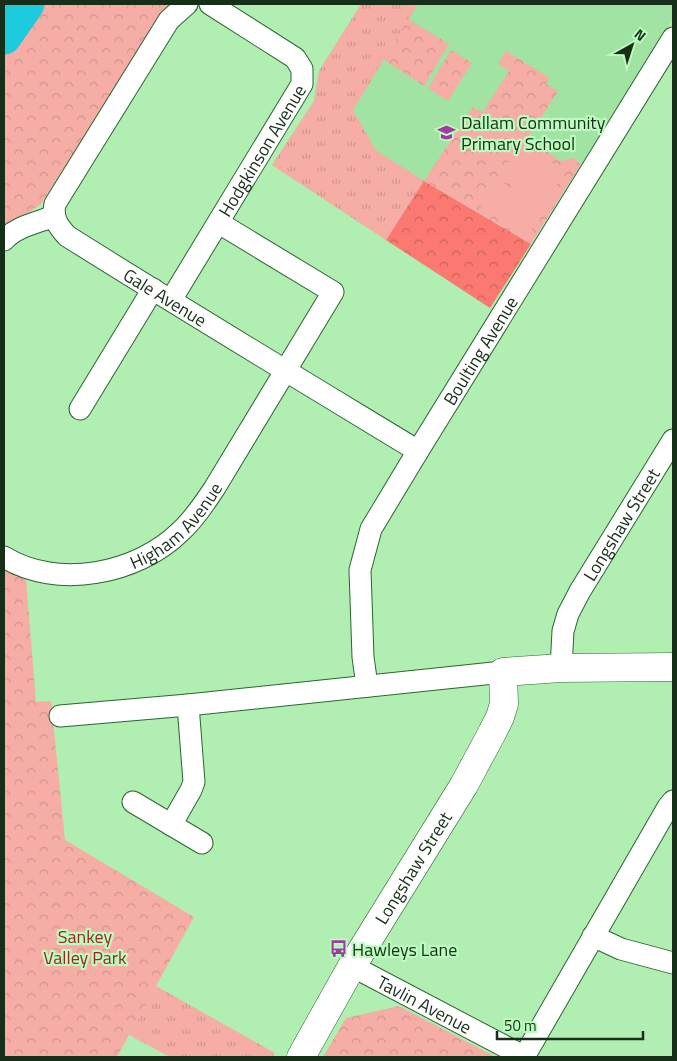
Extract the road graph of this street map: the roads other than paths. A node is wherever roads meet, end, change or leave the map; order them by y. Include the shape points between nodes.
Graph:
1 (187, 4) edge
2 (210, 4) edge
3 (673, 38) edge
4 (666, 67) edge
5 (54, 216) junction
6 (219, 223) junction
7 (4, 240) edge
8 (153, 290) junction
9 (171, 300) junction
10 (284, 371) junction
11 (80, 408) dead end
12 (673, 440) edge
13 (418, 451) junction
14 (4, 557) edge
15 (673, 666) edge
16 (561, 668) junction
17 (503, 672) junction
18 (367, 686) junction
19 (188, 705) junction
20 (60, 716) dead end
21 (673, 801) edge
22 (133, 802) dead end
23 (171, 825) junction
24 (202, 843) dead end
25 (593, 936) junction
26 (673, 963) edge
27 (352, 966) junction
28 (301, 1057) edge
29 (525, 1057) edge

1 - 5 street via 169,20 56,204
2 - 6 street, Hodgkinson Avenue via 295,58 302,69 302,84
3 - 4 street, Boulting Avenue
4 - 13 street, Boulting Avenue
5 - 7 street via 19,229
5 - 8 street, Gale Avenue via 67,236
6 - 9 street, Hodgkinson Avenue
6 - 10 street via 332,292
8 - 9 street, Gale Avenue
8 - 11 street
9 - 10 street, Gale Avenue
10 - 13 street, Gale Avenue
10 - 14 street, Higham Avenue via 194,518 160,548 120,567 74,575 39,571
12 - 16 street, Longshaw Street via 568,614
13 - 18 street, Boulting Avenue via 371,530 360,570
15 - 16 street
16 - 17 street
17 - 18 street
17 - 27 street, Longshaw Street via 504,704 492,733 464,785
18 - 19 street
19 - 20 street
19 - 23 street via 194,782
21 - 25 street, Tavlin Avenue
22 - 23 street
23 - 24 street
25 - 26 street
25 - 29 street, Tavlin Avenue
27 - 28 street, Longshaw Street
27 - 29 street, Tavlin Avenue

